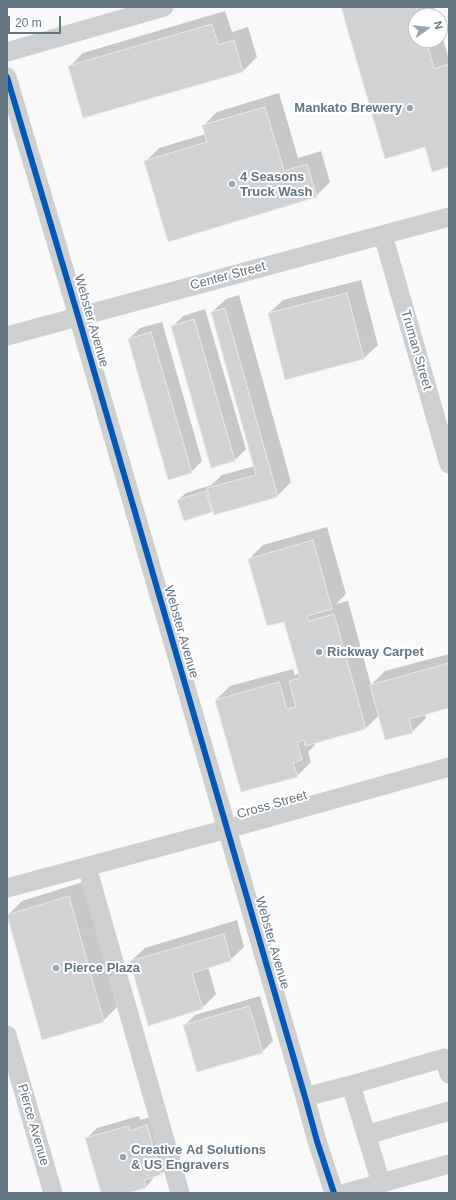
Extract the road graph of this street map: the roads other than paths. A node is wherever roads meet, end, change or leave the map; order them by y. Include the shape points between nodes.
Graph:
1 (164, 7) edge
2 (7, 52) edge
3 (7, 77) edge
4 (449, 217) edge
5 (383, 235) junction
6 (78, 316) junction
7 (7, 336) edge
8 (449, 464) edge
9 (449, 767) edge
10 (227, 829) junction
11 (87, 867) junction
12 (7, 888) edge
13 (7, 1035) edge
14 (449, 1074) edge
15 (351, 1085) junction
16 (305, 1096) junction
17 (449, 1111) edge
18 (366, 1135) junction
19 (449, 1164) edge
20 (381, 1183) junction
21 (53, 1193) edge
22 (180, 1193) edge
23 (334, 1193) edge
24 (346, 1193) edge

1 - 2 street
3 - 6 street, Webster Avenue
4 - 5 street, Center Street
5 - 6 street, Center Street
5 - 8 street, Truman Street
6 - 7 street, Center Street
6 - 10 street, Webster Avenue
9 - 10 street, Cross Street
10 - 11 street, Cross Street
10 - 16 street, Webster Avenue
11 - 12 street, Cross Street
11 - 22 street
13 - 21 street, Pierce Avenue
14 - 15 street via 444,1058
15 - 16 street
15 - 18 street
16 - 23 street, Webster Avenue
17 - 18 street
18 - 20 street
19 - 20 street
20 - 24 street

